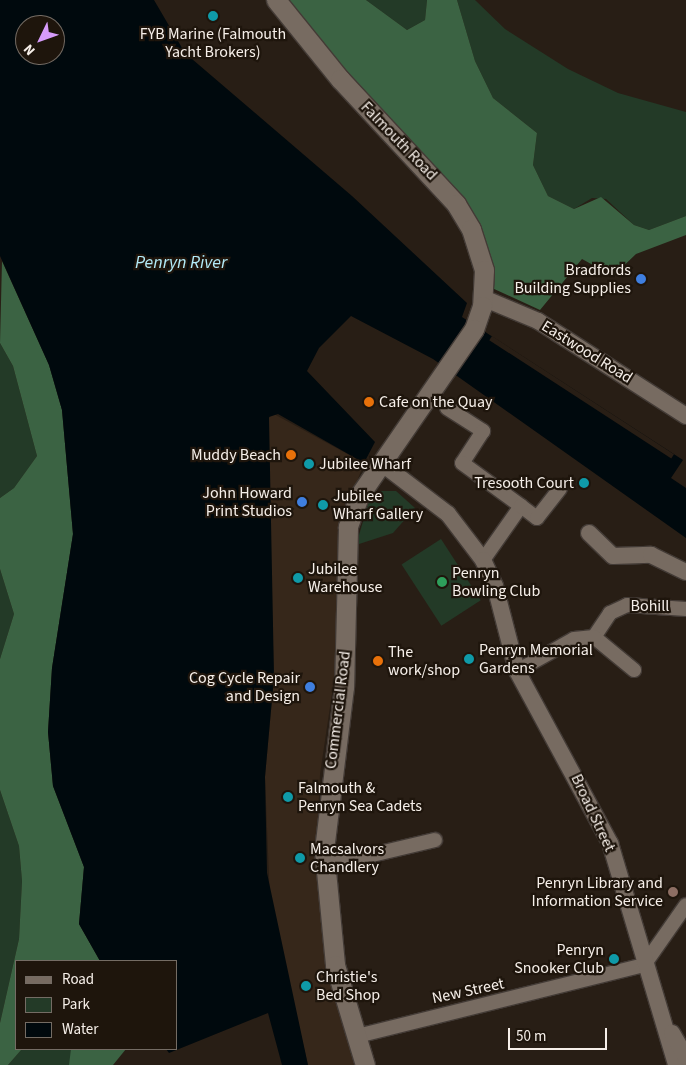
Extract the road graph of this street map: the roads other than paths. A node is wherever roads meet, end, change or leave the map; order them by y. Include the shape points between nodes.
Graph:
1 (276, 0) edge
2 (482, 306) junction
3 (447, 408) dead end
4 (686, 416) edge
5 (381, 463) junction
6 (560, 489) dead end
7 (520, 506) junction
8 (589, 533) dead end
9 (483, 560) junction
10 (686, 572) edge
11 (686, 609) edge
12 (594, 637) junction
13 (634, 670) dead end
14 (516, 671) junction
15 (435, 840) dead end
16 (325, 866) junction
17 (686, 905) edge
18 (644, 965) junction
19 (662, 1018) junction
20 (357, 1036) junction
21 (686, 1057) edge
22 (365, 1065) edge
23 (676, 1065) edge

1 - 2 main road, Falmouth Road via 340,79 456,204 480,250
2 - 4 street, Eastwood Road via 538,320
2 - 5 main road, Commercial Road via 439,379
3 - 7 street via 483,431 462,463
5 - 9 street, Broad Street via 448,514
5 - 16 main road, Commercial Road via 359,496 348,528 344,687 330,776
6 - 7 street via 538,518
7 - 9 street
8 - 10 street via 613,556 651,555
9 - 14 street, Broad Street via 495,586
11 - 12 street, Bohill via 627,605 610,613
12 - 13 street
12 - 14 street via 574,639
14 - 18 street, Broad Street via 610,842
15 - 16 street
16 - 20 main road, Commercial Road via 336,964
17 - 18 street
18 - 19 street, Broad Street
18 - 20 street, New Street via 586,982
19 - 21 street
19 - 23 street
20 - 22 main road, Commercial Road

